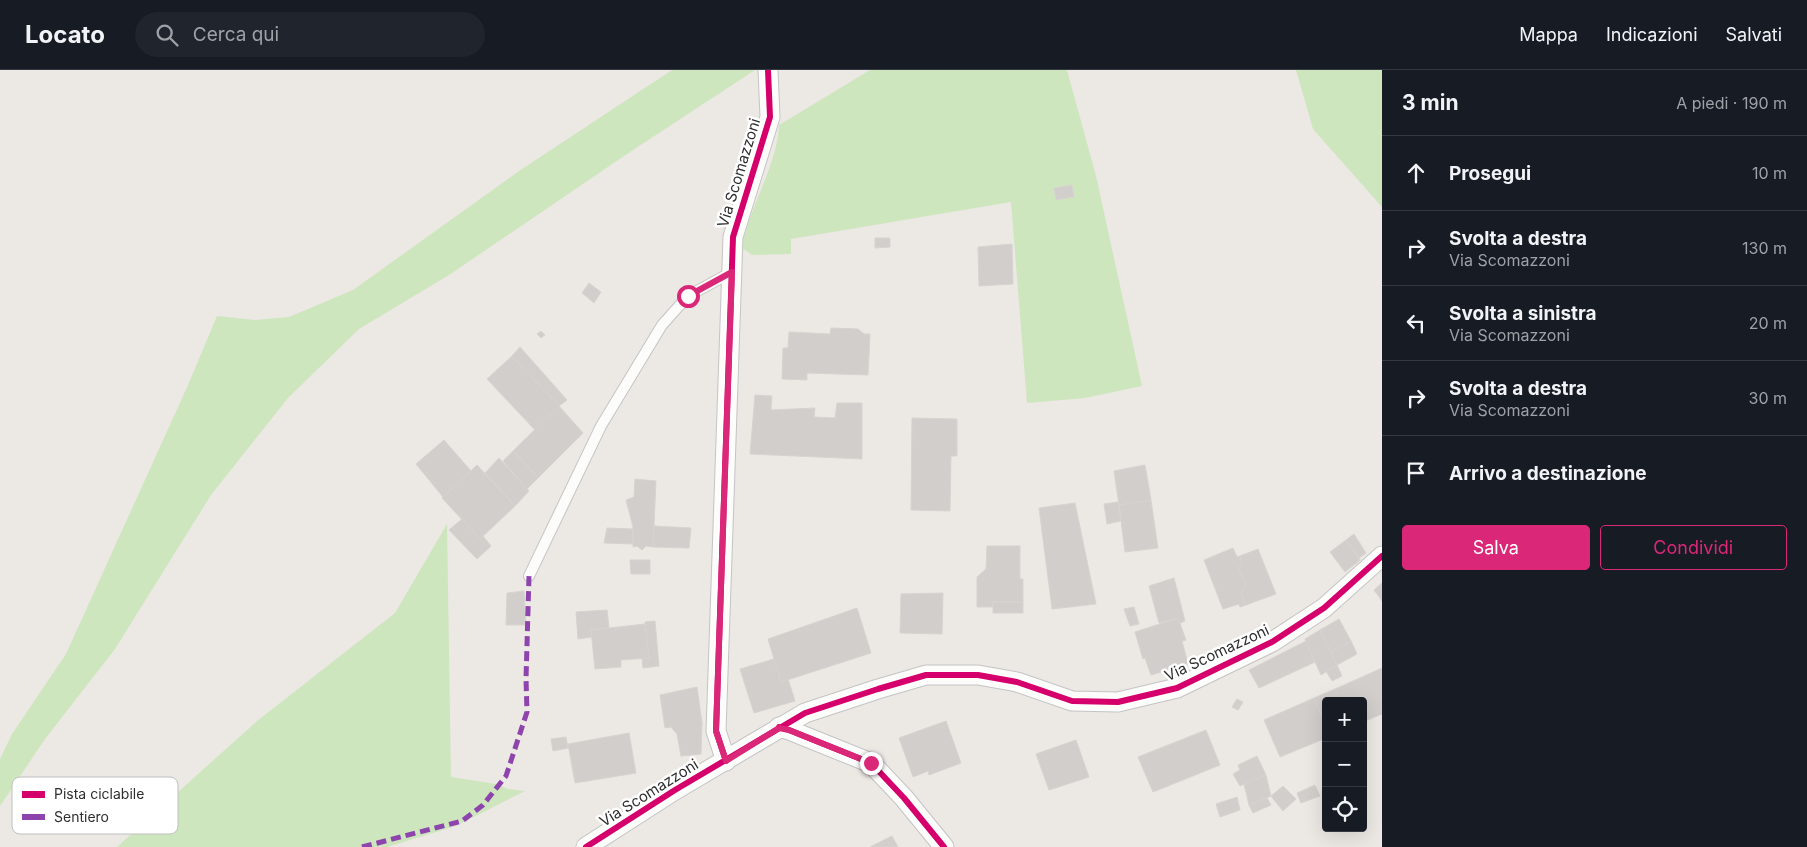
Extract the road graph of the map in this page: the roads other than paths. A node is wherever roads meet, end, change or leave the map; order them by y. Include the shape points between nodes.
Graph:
1 (768, 70) edge
2 (732, 272) junction
3 (1382, 556) edge
4 (528, 576) dead end
5 (779, 728) junction
6 (726, 761) junction
7 (586, 847) edge
8 (944, 847) edge

1 - 2 street, Via Scomazzoni via 770,117 732,237
2 - 4 lane via 688,296 662,325 601,426
2 - 6 street, Via Scomazzoni via 716,731
3 - 5 street, Via Scomazzoni via 1324,608 1272,642 1177,688 1118,702 1072,701 1018,682 978,674 926,675 805,713
5 - 6 street, Via Scomazzoni
5 - 8 street via 871,763
6 - 7 street, Via Scomazzoni

